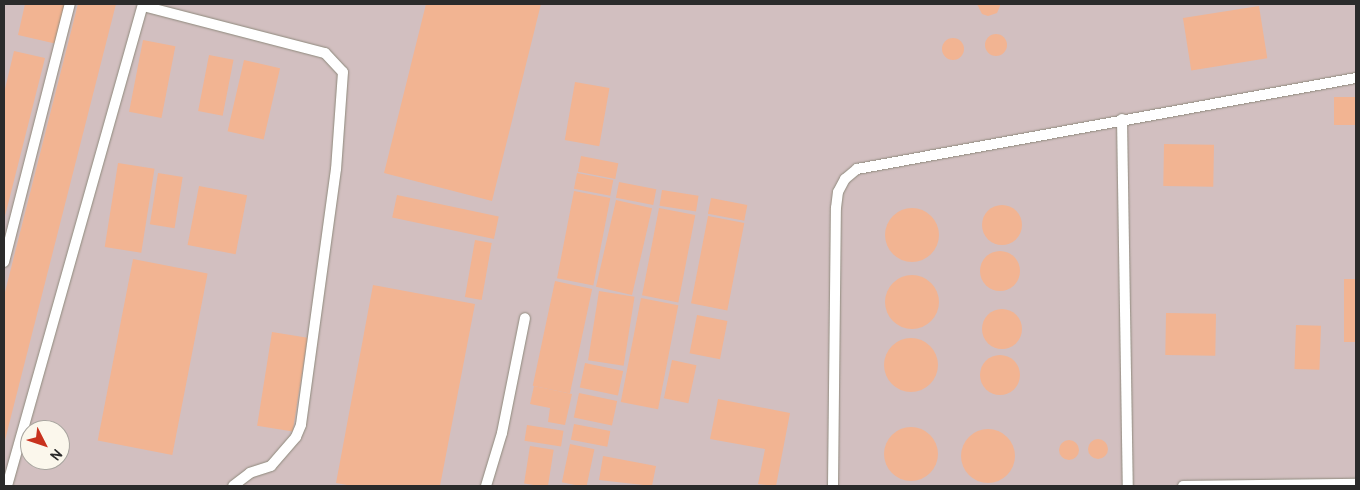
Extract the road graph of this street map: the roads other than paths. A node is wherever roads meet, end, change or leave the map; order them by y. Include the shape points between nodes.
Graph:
1 (70, 4) edge
2 (143, 5) edge
3 (1356, 78) edge
4 (1122, 119) junction
5 (4, 262) edge
6 (525, 318) dead end
7 (1356, 484) edge
8 (6, 486) edge
9 (233, 486) edge
10 (486, 486) edge
11 (833, 486) edge
12 (1128, 486) edge
13 (1183, 486) edge

1 - 5 lane
2 - 8 lane
2 - 9 lane via 325,54 343,72 336,169 301,425 296,437 271,466 250,473
3 - 4 lane
4 - 11 lane via 872,165 857,169 845,179 838,192 836,208
4 - 12 lane
6 - 10 lane via 502,433
7 - 13 lane

